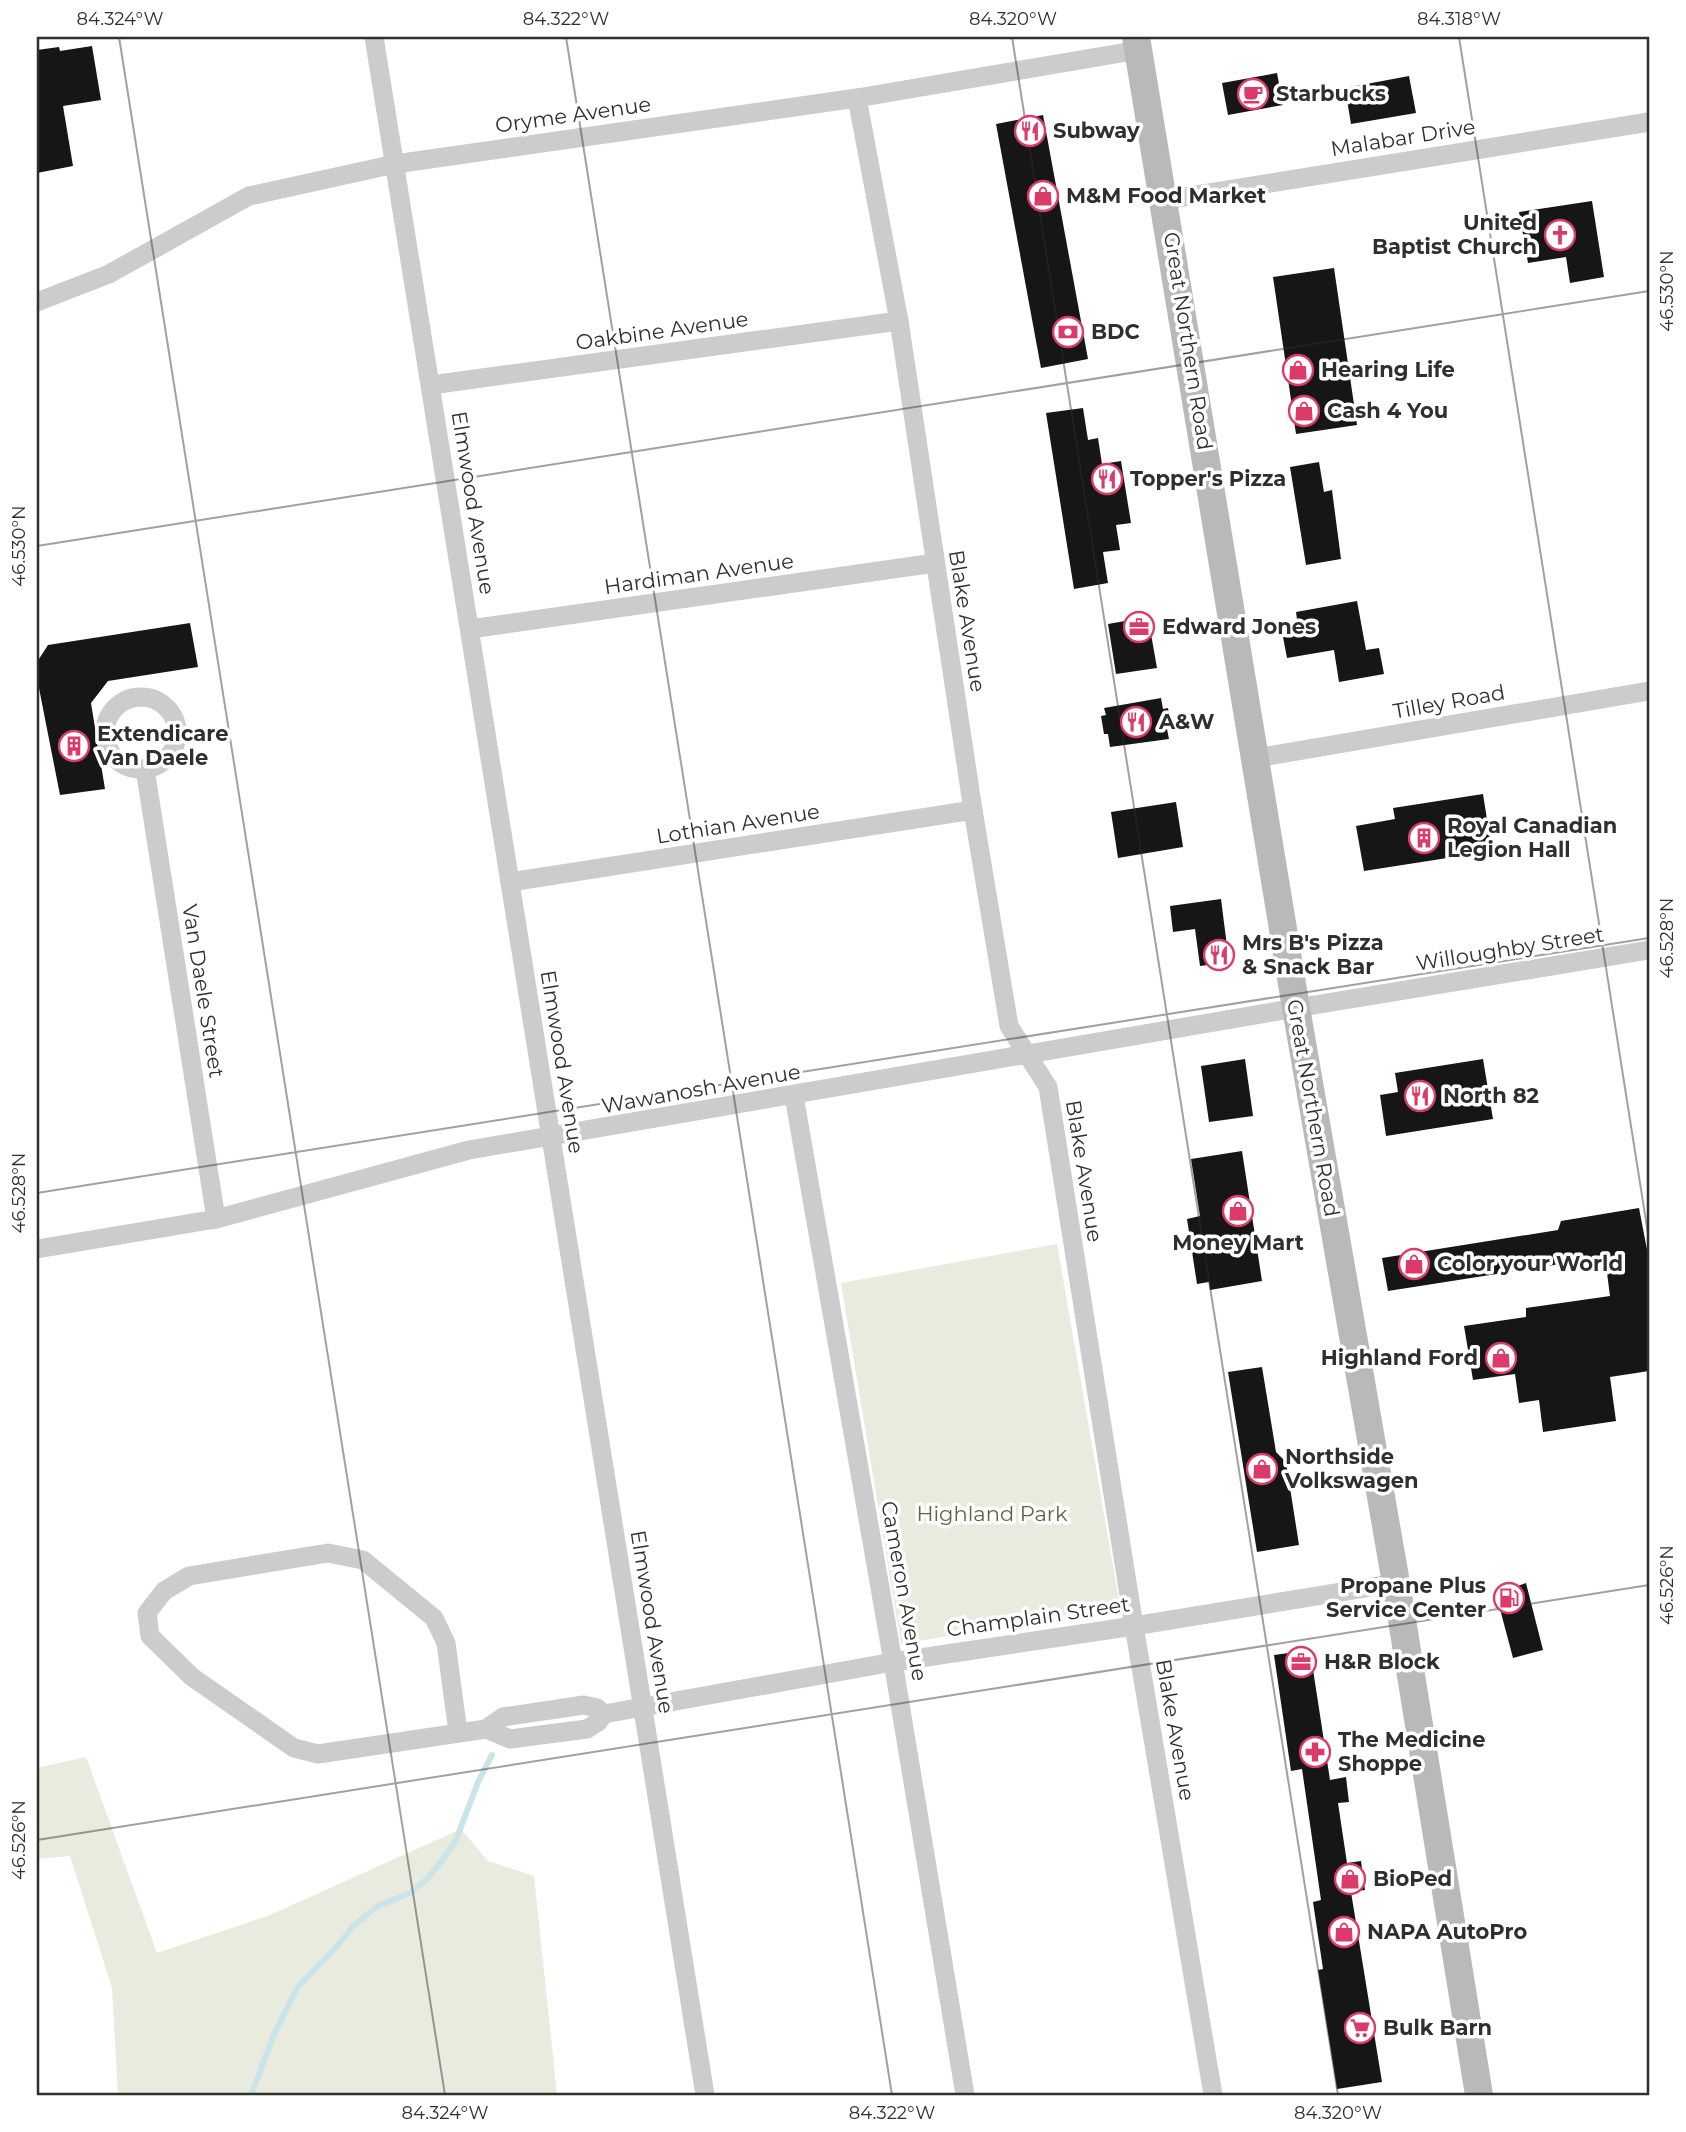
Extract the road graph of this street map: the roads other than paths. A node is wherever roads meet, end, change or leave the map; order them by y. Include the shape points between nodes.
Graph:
1 (374, 37) edge
2 (1138, 43) edge
3 (857, 98) junction
4 (1649, 121) edge
5 (395, 164) junction
6 (1164, 200) junction
7 (37, 302) edge
8 (899, 321) junction
9 (430, 385) junction
10 (935, 563) junction
11 (470, 629) junction
12 (1649, 691) edge
13 (1256, 758) junction
14 (145, 769) dead end
15 (973, 810) junction
16 (510, 882) junction
17 (1649, 950) edge
18 (1296, 1008) junction
19 (1027, 1055) junction
20 (794, 1096) junction
21 (551, 1137) junction
22 (216, 1219) junction
23 (37, 1248) edge
24 (1396, 1583) junction
25 (1135, 1626) junction
26 (893, 1662) junction
27 (643, 1706) junction
28 (458, 1732) junction
29 (705, 2095) edge
30 (965, 2095) edge
31 (1213, 2095) edge
32 (1479, 2095) edge

1 - 5 street, Elmwood Avenue
2 - 3 street, Oryme Avenue
2 - 6 main road, Great Northern Road
3 - 5 street, Oryme Avenue
3 - 8 street, Blake Avenue
4 - 6 street, Malabar Drive
5 - 7 street, Oryme Avenue via 250,196 108,274
5 - 9 street, Elmwood Avenue
6 - 13 main road, Great Northern Road
8 - 9 street, Oakbine Avenue
8 - 10 street, Blake Avenue
9 - 11 street, Elmwood Avenue
10 - 11 street, Hardiman Avenue
10 - 15 street, Blake Avenue
11 - 16 street, Elmwood Avenue
12 - 13 street, Tilley Road
13 - 18 main road, Great Northern Road
14 - 22 street, Van Daele Street
15 - 16 street, Lothian Avenue
15 - 19 street, Blake Avenue via 1009,1026
16 - 21 street, Elmwood Avenue
17 - 18 street, Willoughby Street
18 - 19 street, Wawanosh Avenue
18 - 24 main road, Great Northern Road
19 - 20 street, Wawanosh Avenue
19 - 25 street, Blake Avenue via 1048,1087
20 - 21 street, Wawanosh Avenue
20 - 26 street, Cameron Avenue
21 - 22 street, Wawanosh Avenue via 469,1150
21 - 27 street, Elmwood Avenue
22 - 23 street, Wawanosh Avenue
24 - 25 street, Champlain Street
24 - 32 main road, Great Northern Road
25 - 26 street, Champlain Street
25 - 31 street, Blake Avenue
26 - 27 street, Champlain Street
26 - 30 street, Cameron Avenue
27 - 28 street, Champlain Street via 604,1714 584,1705 503,1717 486,1729
27 - 29 street, Elmwood Avenue
28 - 28 street, Champlain Street via 446,1643 434,1618 363,1560 328,1553 188,1576 164,1591 147,1613 150,1636 192,1677 294,1748 318,1754

